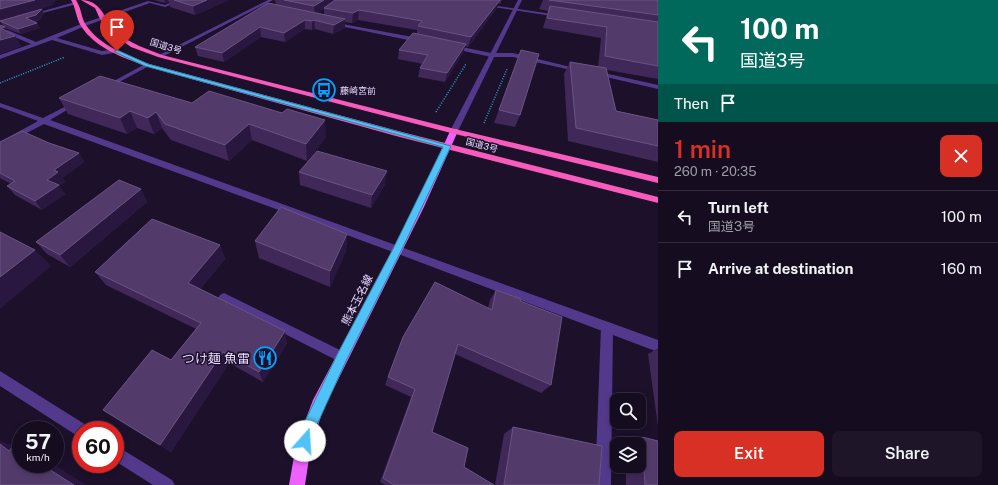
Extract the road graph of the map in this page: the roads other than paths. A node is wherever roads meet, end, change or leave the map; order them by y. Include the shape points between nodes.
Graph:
1 (141, 0) edge
2 (181, 0) edge
3 (271, 0) edge
4 (520, 0) edge
5 (77, 1) edge
6 (150, 2) junction
7 (478, 4) edge
8 (258, 7) junction
9 (265, 8) edge
10 (515, 9) junction
11 (24, 17) edge
12 (568, 17) edge
13 (102, 18) junction
14 (323, 21) edge
15 (83, 25) junction
16 (0, 26) edge
17 (52, 38) junction
18 (429, 42) edge
19 (37, 44) junction
20 (444, 45) edge
21 (117, 51) junction
22 (491, 55) junction
23 (160, 56) junction
24 (0, 57) edge
25 (146, 65) junction
26 (658, 87) edge
27 (98, 91) edge
28 (84, 99) edge
29 (0, 105) edge
30 (43, 121) junction
31 (454, 131) junction
32 (0, 145) edge
33 (447, 146) junction
34 (658, 180) edge
35 (658, 200) edge
36 (397, 249) junction
37 (224, 298) dead end
38 (607, 327) junction
39 (658, 346) edge
40 (342, 357) junction
41 (0, 378) edge
42 (72, 424) edge
43 (124, 458) edge
44 (167, 485) edge
45 (297, 485) edge
46 (603, 485) edge

1 - 6 street
2 - 6 street via 165,6
3 - 8 street
4 - 10 street
5 - 11 street
5 - 13 highway, 国道3号 via 97,7
5 - 15 highway, 国道3号
6 - 13 street
7 - 10 street
8 - 9 street
8 - 23 street
10 - 12 street
10 - 22 street
13 - 15 street
13 - 23 highway, 国道3号 via 116,34 134,46
14 - 18 street
15 - 17 street
15 - 21 highway, 国道3号 via 96,39
16 - 19 street
17 - 19 street
17 - 21 street via 102,53
19 - 24 street
20 - 22 street
21 - 25 highway, 国道3号
22 - 26 street via 513,55
22 - 31 street
23 - 31 highway, 国道3号
25 - 27 street
25 - 33 highway, 国道3号
28 - 30 street
29 - 30 street
30 - 32 street
30 - 36 street
31 - 33 main road, 熊本玉名線
31 - 34 highway, 国道3号
33 - 35 highway, 国道3号
33 - 36 main road, 熊本玉名線
36 - 38 street
36 - 40 main road, 熊本玉名線
37 - 40 street
38 - 39 street
38 - 46 street
40 - 45 main road, 熊本玉名線 via 309,428 298,468
41 - 42 street
43 - 44 street

